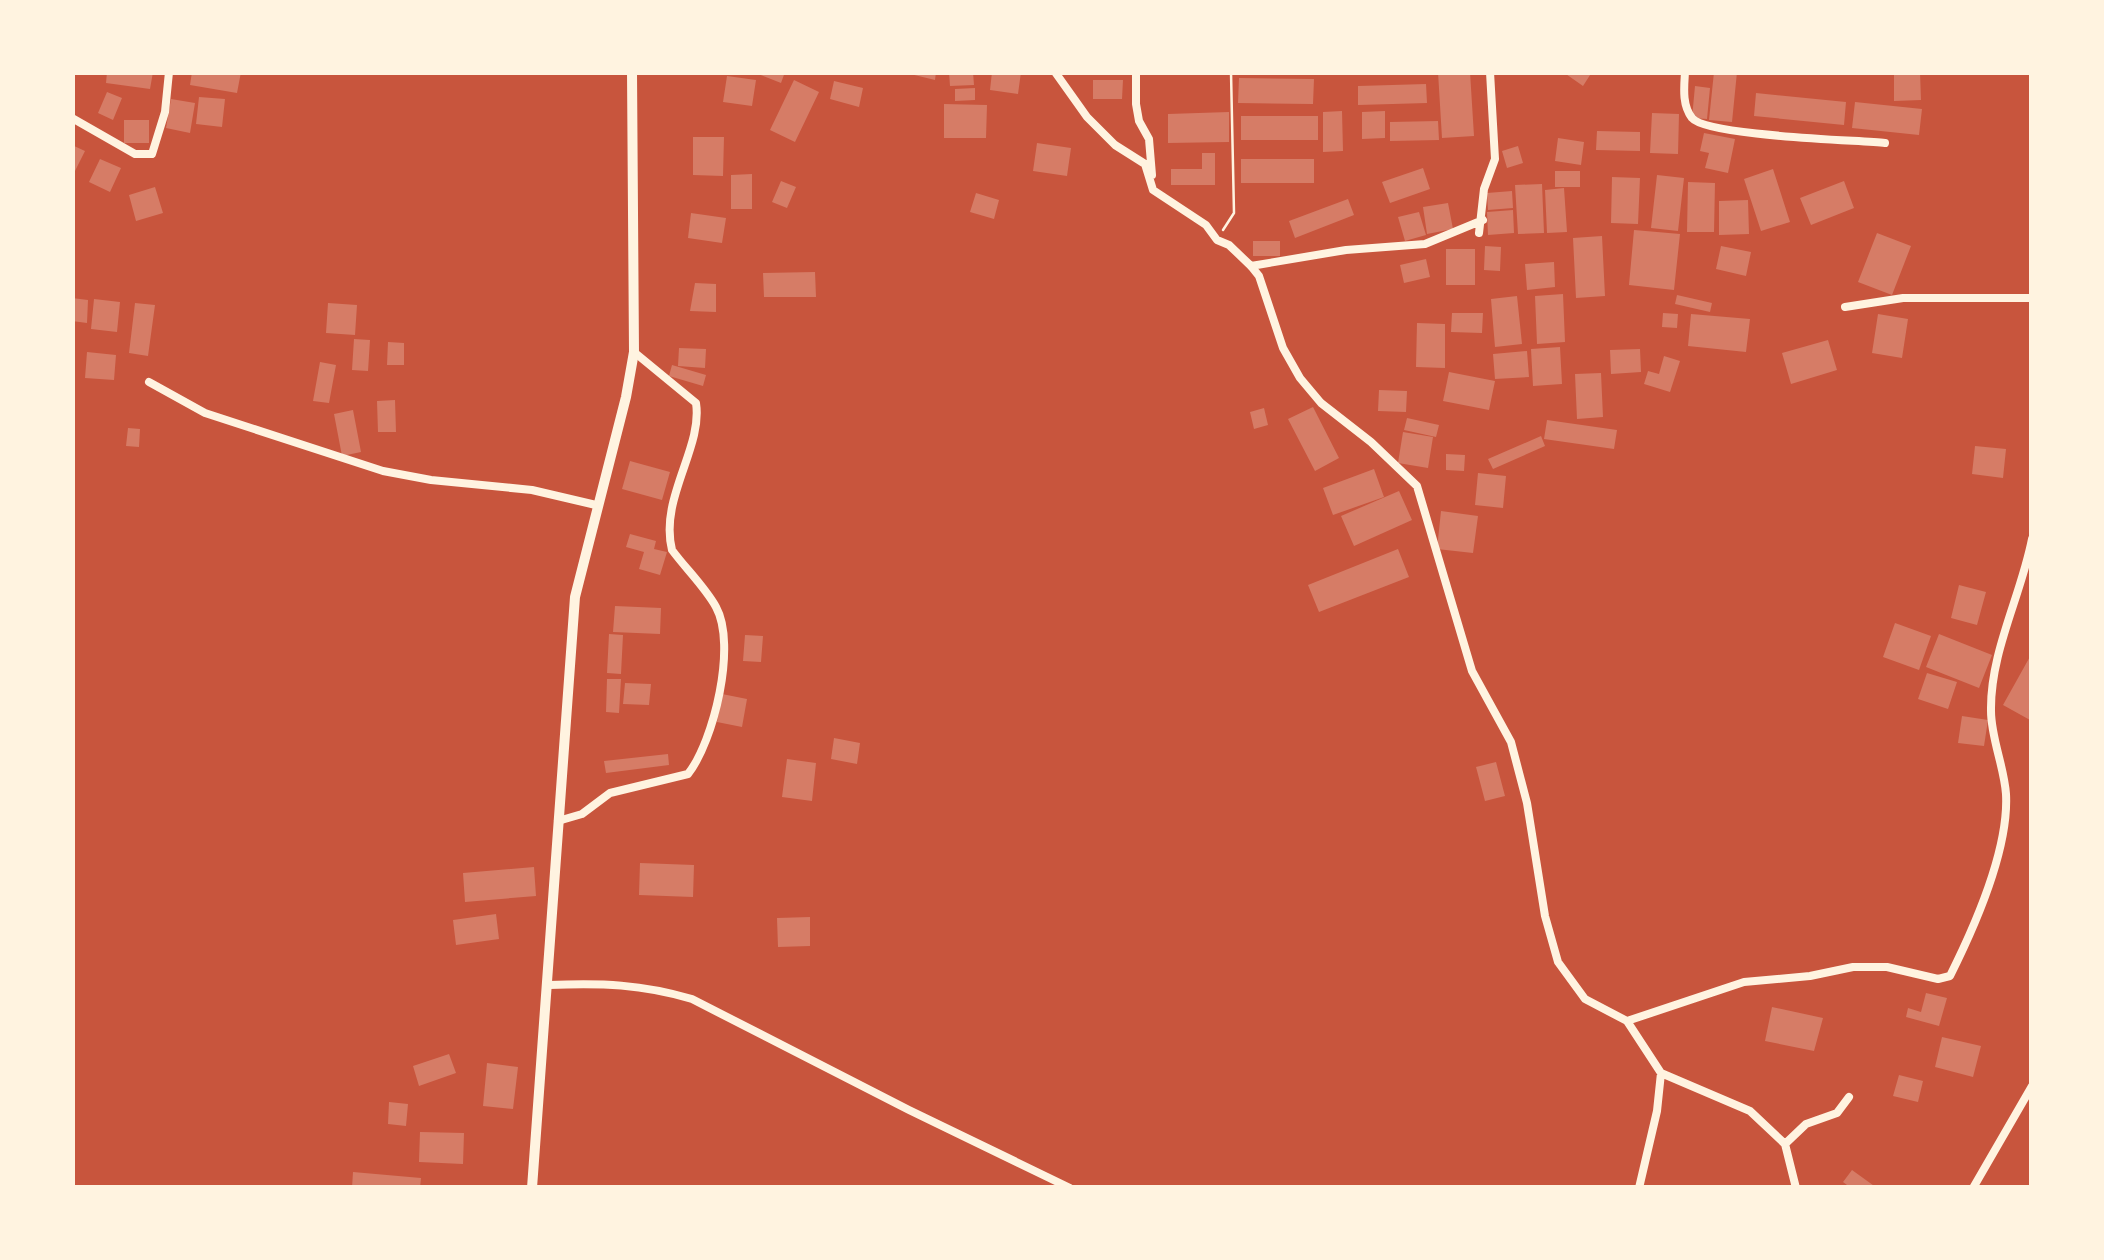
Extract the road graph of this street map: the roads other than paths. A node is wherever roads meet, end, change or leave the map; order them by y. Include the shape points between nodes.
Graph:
1 (169, 72) edge
2 (632, 72) edge
3 (1055, 72) edge
4 (1136, 72) edge
5 (1490, 72) edge
6 (1686, 72) edge
7 (72, 118) edge
8 (1885, 143) dead end
9 (1153, 190) junction
10 (1482, 220) junction
11 (1479, 233) dead end
12 (1256, 264) junction
13 (2032, 298) edge
14 (1845, 307) dead end
15 (634, 352) junction
16 (148, 382) dead end
17 (596, 505) junction
18 (2032, 540) edge
19 (557, 822) junction
20 (549, 985) junction
21 (1627, 1021) junction
22 (1661, 1073) junction
23 (2032, 1086) edge
24 (1850, 1097) dead end
25 (1785, 1144) junction
26 (532, 1188) edge
27 (1070, 1188) edge
28 (1639, 1188) edge
29 (1796, 1188) edge
30 (1973, 1188) edge

1 - 7 street via 152,154 135,154
2 - 15 street
3 - 9 street via 1101,131 1145,164
4 - 9 street
5 - 10 street via 1494,159
6 - 8 street via 1684,101 1697,123
9 - 12 street
10 - 11 street
10 - 12 street via 1425,244
12 - 21 street via 1282,348 1300,378 1417,486 1472,671 1511,742 1558,962 1584,998
13 - 14 street via 1903,298
15 - 17 street
15 - 19 street via 696,403 670,542 722,622 718,702 688,774 610,794
16 - 17 street via 205,413 383,471
17 - 19 street via 575,597
18 - 21 street via 1990,711 2006,813 1994,866 1950,976 1938,980 1887,967 1853,967 1744,982
19 - 20 street
20 - 26 street
20 - 27 street via 614,983 692,999
21 - 22 street
22 - 25 street via 1750,1111
22 - 28 street
23 - 30 street
24 - 25 street
25 - 29 street

